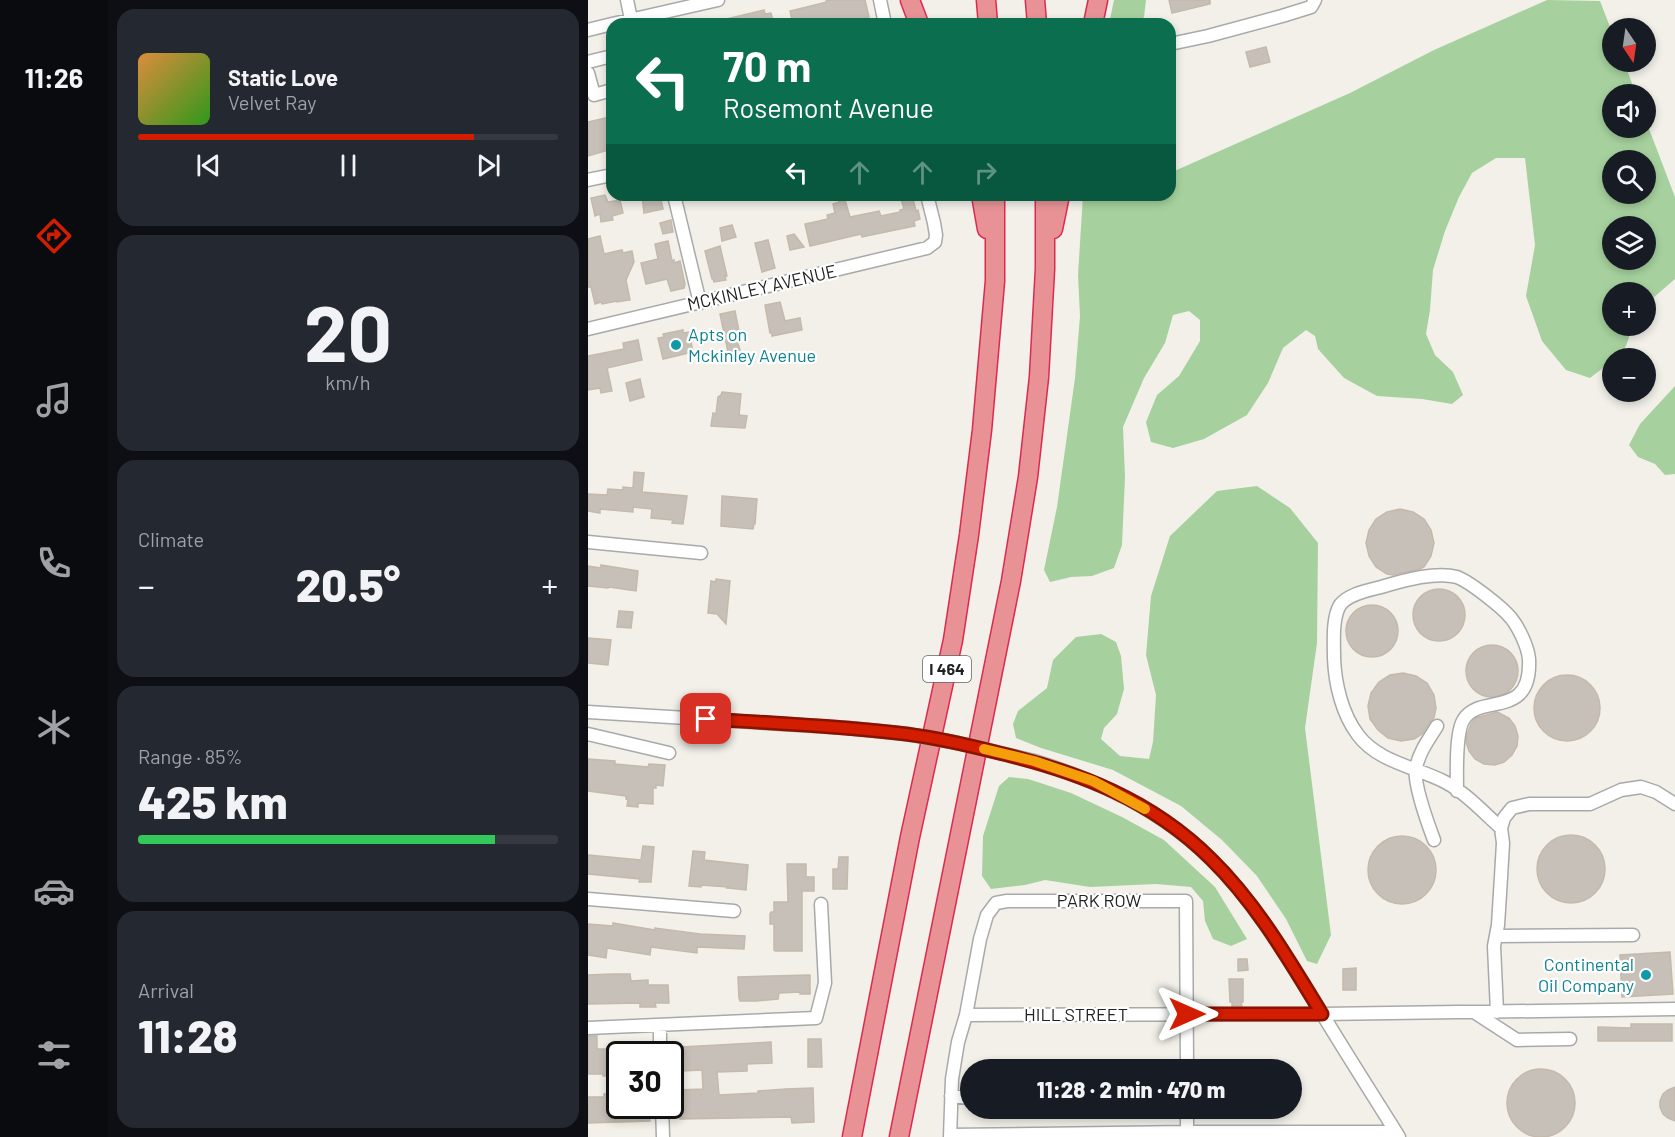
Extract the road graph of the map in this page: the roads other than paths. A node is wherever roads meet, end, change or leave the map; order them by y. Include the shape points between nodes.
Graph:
1 (627, 0) edge
2 (718, 0) edge
3 (880, 0) edge
4 (910, 0) edge
5 (986, 0) edge
6 (1035, 0) edge
7 (1098, 0) edge
8 (1313, 4) edge
9 (630, 18) edge
10 (647, 18) edge
11 (884, 18) edge
12 (917, 18) edge
13 (988, 18) edge
14 (1036, 18) edge
15 (1094, 18) edge
16 (606, 26) edge
17 (588, 30) edge
18 (1176, 43) edge
19 (606, 58) edge
20 (588, 62) edge
21 (588, 73) edge
22 (606, 92) edge
23 (606, 176) edge
24 (588, 180) edge
25 (675, 201) edge
26 (928, 201) edge
27 (982, 201) edge
28 (995, 201) edge
29 (1045, 201) edge
30 (1059, 201) edge
31 (1045, 269) junction
32 (994, 297) junction
33 (700, 303) junction
34 (588, 329) edge
35 (588, 543) edge
36 (701, 553) dead end
37 (588, 712) edge
38 (1437, 726) dead end
39 (588, 734) edge
40 (669, 753) dead end
41 (1415, 770) junction
42 (1457, 791) junction
43 (1675, 804) edge
44 (1501, 828) junction
45 (1434, 840) dead end
46 (588, 899) edge
47 (821, 904) dead end
48 (734, 911) dead end
49 (1634, 935) dead end
50 (1496, 936) junction
51 (1675, 1009) edge
52 (1474, 1012) junction
53 (1497, 1012) junction
54 (1187, 1014) junction
55 (1322, 1014) junction
56 (966, 1015) junction
57 (660, 1025) junction
58 (588, 1028) edge
59 (1570, 1039) dead end
60 (660, 1041) edge
61 (1187, 1059) edge
62 (951, 1096) junction
63 (960, 1097) edge
64 (662, 1119) edge
65 (1187, 1119) edge
66 (1187, 1132) junction
67 (1397, 1135) edge
68 (950, 1136) edge
69 (663, 1137) edge
70 (852, 1137) edge
71 (898, 1137) edge

1 - 9 street
2 - 10 street
3 - 11 street
4 - 12 highway
5 - 13 highway
6 - 14 highway
7 - 15 highway
8 - 18 street
16 - 17 street
19 - 20 street
21 - 22 street via 594,95
23 - 24 street
25 - 33 street
26 - 33 street, MCKINLEY AVENUE via 936,235 935,242 927,248
27 - 32 highway
28 - 32 highway, I 464
29 - 31 highway, I 464
30 - 31 highway
31 - 71 highway, I 464 via 1039,377 1016,560
32 - 70 highway, I 464 via 979,463 953,640
33 - 34 street, MCKINLEY AVENUE
35 - 36 street
37 - 55 street, bridge via 907,735 1034,761 1093,781 1168,824 1230,878 1266,925
38 - 41 street via 1420,753
39 - 40 street
41 - 42 street
41 - 42 street via 1378,753 1358,736 1344,711 1334,667 1333,628 1341,604 1358,592 1436,575 1457,578 1485,595 1511,618 1529,658 1528,679 1521,693 1509,702 1473,710 1464,718 1459,729
41 - 45 street
42 - 44 street
43 - 44 street via 1641,788 1621,790 1590,804 1530,804 1512,808
44 - 50 street
46 - 48 street
47 - 57 street via 825,983 816,1018
49 - 50 street
50 - 53 street
51 - 53 street, HILL STREET
52 - 53 street, HILL STREET
52 - 55 street, HILL STREET
52 - 59 street via 1516,1040
54 - 55 street, HILL STREET
54 - 56 street, HILL STREET
54 - 56 street, PARK ROW via 1186,901 1007,901 996,903 987,915
54 - 61 street
55 - 67 street
56 - 62 street
57 - 58 street
57 - 60 street
62 - 63 street
62 - 68 street
64 - 69 street
65 - 66 street
66 - 67 street
66 - 68 street

